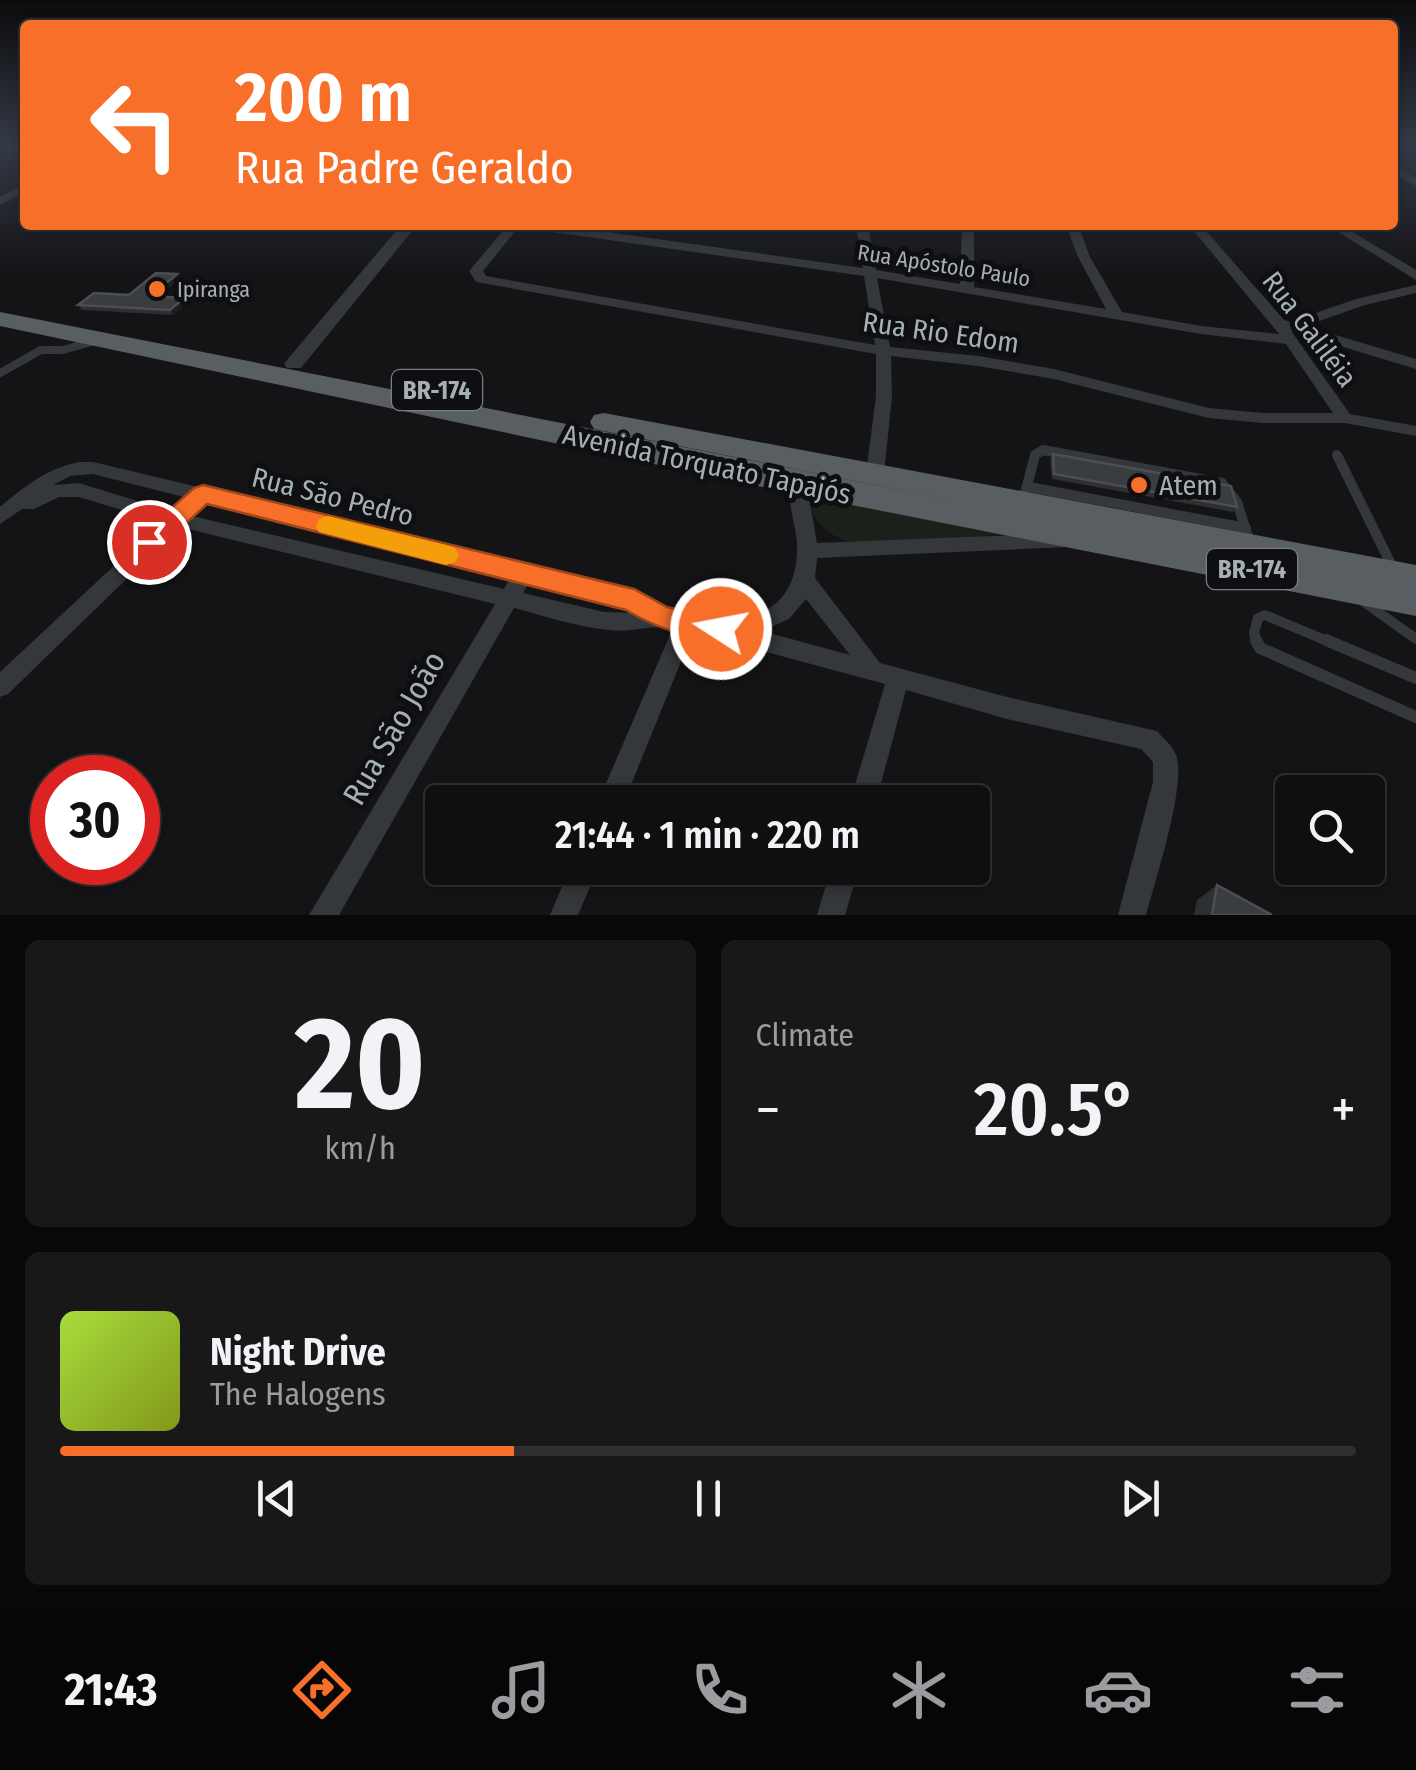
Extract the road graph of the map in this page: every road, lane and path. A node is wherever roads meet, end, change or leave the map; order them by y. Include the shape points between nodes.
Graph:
1 (405, 230) edge
2 (510, 230) edge
3 (565, 230) edge
4 (863, 230) edge
5 (968, 230) edge
6 (1074, 230) edge
7 (1200, 230) edge
8 (1341, 230) edge
9 (868, 274) junction
10 (1416, 276) edge
11 (967, 288) junction
12 (1416, 289) edge
13 (0, 304) edge
14 (1116, 314) junction
15 (0, 320) edge
16 (1286, 330) junction
17 (46, 340) junction
18 (883, 352) junction
19 (294, 364) junction
20 (1416, 364) edge
21 (0, 372) edge
22 (1345, 418) junction
23 (1414, 431) edge
24 (1337, 455) dead end
25 (841, 467) junction
26 (875, 474) junction
27 (801, 484) junction
28 (203, 494) junction
29 (1026, 494) junction
30 (0, 518) edge
31 (174, 518) junction
32 (1248, 537) junction
33 (1088, 538) junction
34 (809, 551) junction
35 (522, 574) junction
36 (806, 583) junction
37 (1410, 585) edge
38 (1341, 586) junction
39 (506, 598) junction
40 (661, 617) junction
41 (686, 622) junction
42 (721, 629) junction
43 (1416, 639) edge
44 (873, 671) junction
45 (1416, 678) edge
46 (898, 679) junction
47 (0, 687) edge
48 (1416, 716) edge
49 (618, 785) edge
50 (868, 785) edge
51 (577, 885) edge
52 (839, 885) edge
53 (323, 915) edge
54 (564, 915) edge
55 (831, 915) edge
56 (1132, 915) edge

1 - 19 street
2 - 18 street, Rua Rio Edom via 476,276
3 - 9 street, Rua Apóstolo Paulo
4 - 9 street
5 - 11 street
6 - 14 street
7 - 16 street, Rua Galiléia
8 - 10 street
9 - 11 street, Rua Apóstolo Paulo
9 - 18 street
11 - 14 street, Rua Apóstolo Paulo
12 - 16 street
13 - 19 highway, Avenida Torquato Tapajós / BR-174
14 - 16 street, Rua Apóstolo Paulo
15 - 17 highway, Avenida Torquato Tapajós / BR-174
16 - 20 street, Rua Apóstolo Paulo
16 - 22 street, Rua Galiléia
17 - 21 lane
17 - 27 highway, Avenida Torquato Tapajós / BR-174 via 98,340
18 - 22 street, Rua Rio Edom via 1054,374 1209,413
18 - 26 street
19 - 25 highway, Avenida Torquato Tapajós / BR-174
22 - 23 street, Rua Rio Edom
24 - 37 lane
25 - 26 highway, Avenida Torquato Tapajós / BR-174
25 - 27 street via 812,472
26 - 29 highway, Avenida Torquato Tapajós / BR-174
27 - 33 highway, Avenida Torquato Tapajós / BR-174
27 - 34 street
28 - 30 street, Rua São Pedro via 71,467 52,474
28 - 31 street
28 - 35 street, Rua São Pedro
29 - 32 highway, Avenida Torquato Tapajós / BR-174
29 - 32 lane via 1034,456 1044,450 1120,461 1222,483 1230,488
30 - 31 street, Rua São Pedro via 57,490 79,490
31 - 39 street, Rua São Pedro
31 - 47 street
32 - 37 highway, Avenida Torquato Tapajós / BR-174
33 - 34 street
33 - 38 highway, Avenida Torquato Tapajós / BR-174
34 - 36 street
35 - 39 street, Rua São João
35 - 40 street, Rua São Pedro via 634,600
36 - 42 street via 777,616
36 - 44 street
37 - 38 highway, Avenida Torquato Tapajós / BR-174
38 - 43 lane
39 - 40 street, Rua São Pedro via 616,622
39 - 53 street, Rua São João
40 - 41 street, Rua São Pedro
41 - 42 street, Rua São Pedro
41 - 49 street
42 - 44 street, Rua São Pedro
44 - 46 street, Rua São Pedro
45 - 48 lane via 1266,615 1254,628 1260,648
46 - 50 street
46 - 56 street, Rua São Pedro via 1148,739 1165,758 1166,782
51 - 54 street
52 - 55 street

